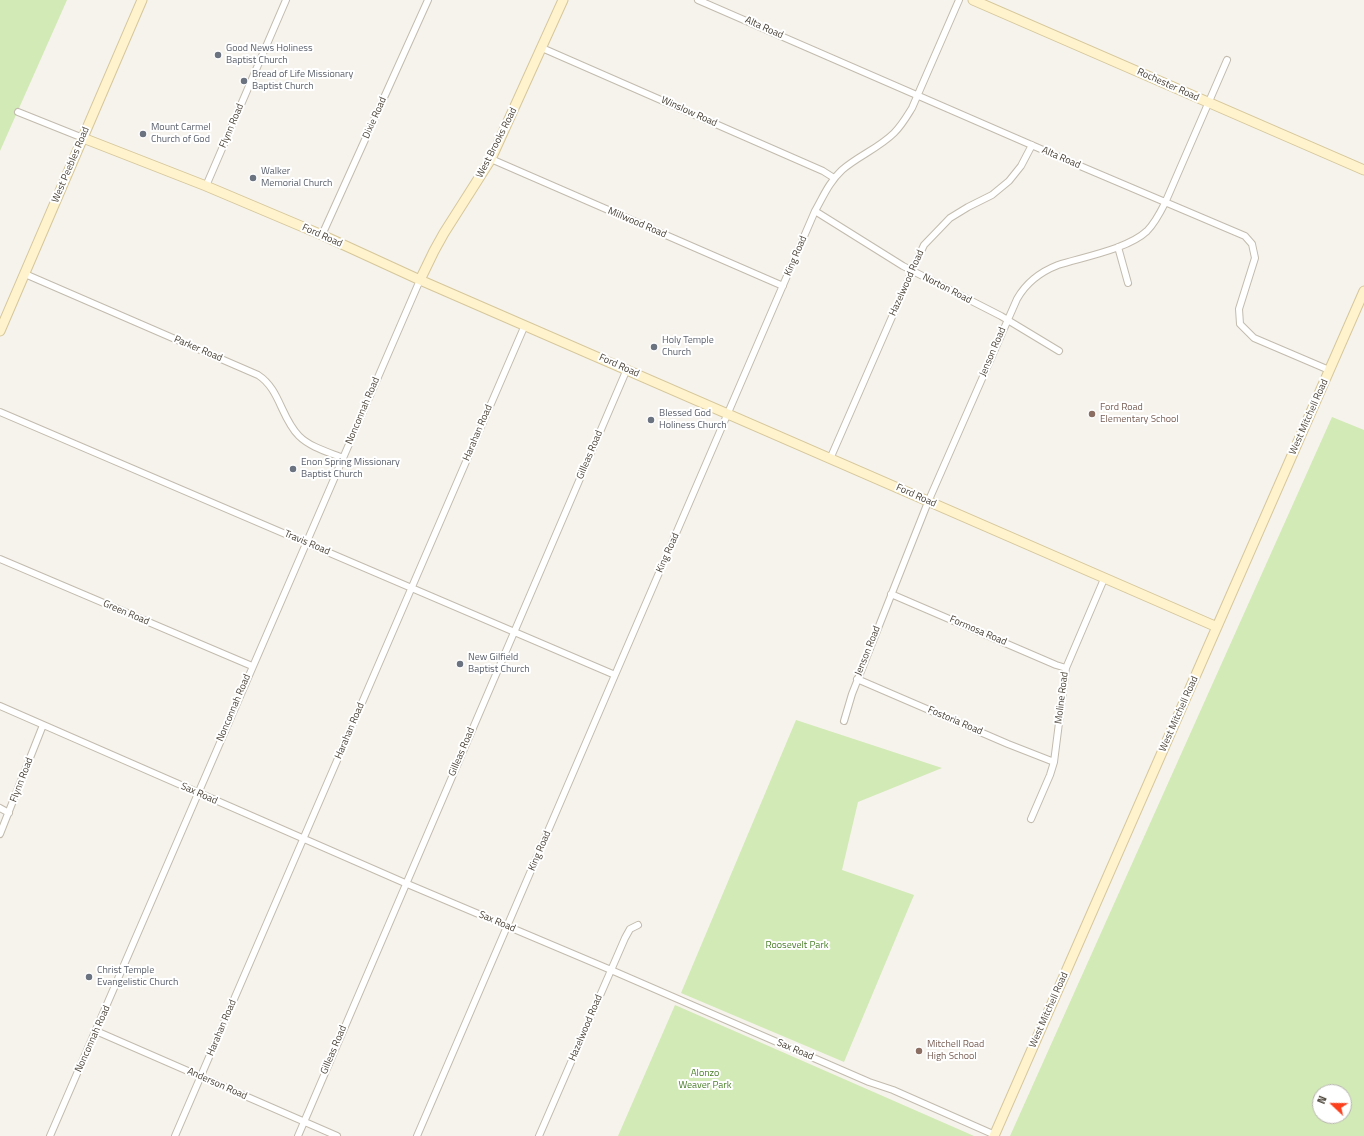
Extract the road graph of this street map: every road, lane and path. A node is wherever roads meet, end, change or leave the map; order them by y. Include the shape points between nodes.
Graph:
1 (142, 0) edge
2 (286, 0) edge
3 (428, 0) edge
4 (563, 0) edge
5 (698, 0) edge
6 (959, 0) edge
7 (972, 0) edge
8 (542, 48) junction
9 (1227, 60) dead end
10 (918, 95) junction
11 (1209, 102) junction
12 (18, 112) dead end
13 (83, 138) junction
14 (1032, 145) junction
15 (491, 159) junction
16 (1364, 170) edge
17 (834, 178) junction
18 (206, 186) junction
19 (1165, 203) junction
20 (815, 212) junction
21 (322, 236) junction
22 (1118, 247) junction
23 (912, 271) junction
24 (25, 274) junction
25 (420, 280) junction
26 (1128, 283) dead end
27 (783, 286) junction
28 (1364, 291) edge
29 (1007, 319) junction
30 (525, 325) junction
31 (0, 331) edge
32 (1059, 351) dead end
33 (627, 370) junction
34 (1329, 370) junction
35 (0, 412) edge
36 (728, 414) junction
37 (343, 458) junction
38 (830, 459) junction
39 (928, 502) junction
40 (306, 542) junction
41 (0, 559) edge
42 (1104, 579) junction
43 (411, 588) junction
44 (891, 594) junction
45 (1217, 627) junction
46 (514, 632) junction
47 (252, 666) junction
48 (1066, 668) junction
49 (615, 675) junction
50 (857, 679) junction
51 (0, 706) edge
52 (844, 721) dead end
53 (44, 725) junction
54 (1054, 762) junction
55 (199, 794) junction
56 (0, 808) edge
57 (9, 813) junction
58 (1031, 819) dead end
59 (0, 834) edge
60 (304, 839) junction
61 (405, 883) junction
62 (638, 925) dead end
63 (508, 926) junction
64 (611, 970) junction
65 (96, 1031) junction
66 (201, 1077) junction
67 (304, 1122) junction
68 (50, 1136) edge
69 (175, 1136) edge
70 (298, 1136) edge
71 (337, 1136) edge
72 (418, 1136) edge
73 (539, 1136) edge
74 (995, 1136) edge

1 - 13 street, West Peebles Road
2 - 18 street, Flynn Road
3 - 21 street, Dixie Road
4 - 8 street, West Brooks Road
5 - 10 street, Alta Road
6 - 10 street, King Road
7 - 11 street, Rochester Road
8 - 15 street, West Brooks Road
8 - 17 street, Winslow Road
9 - 11 street, Jenson Road
10 - 14 street, Alta Road
10 - 17 street, King Road via 894,133 850,163
11 - 16 street, Rochester Road
11 - 19 street, Jenson Road
12 - 13 street, Ford Road
13 - 18 street, Ford Road
13 - 24 street, West Peebles Road
14 - 19 street, Alta Road
14 - 23 street, Hazelwood Road via 1021,166 1009,181 992,195 950,218 924,245
15 - 25 street, West Brooks Road via 440,239
15 - 27 street, Millwood Road
17 - 20 street, King Road
18 - 21 street, Ford Road
19 - 22 street, Jenson Road via 1148,231
19 - 34 street, Alta Road via 1245,236 1252,244 1255,258 1238,309 1240,324 1254,338
20 - 23 street, Norton Road
20 - 27 street, King Road
21 - 25 street, Ford Road
22 - 26 street
22 - 29 street, Jenson Road via 1058,265 1039,275 1019,295
23 - 29 street, Norton Road
23 - 38 street, Hazelwood Road
24 - 31 street, West Peebles Road
24 - 37 street, Parker Road via 258,375 270,385 288,422 298,436 309,444
25 - 30 street, Ford Road
25 - 37 street, Nonconnah Road
27 - 36 street, King Road
28 - 34 street, West Mitchell Road
29 - 32 street, Norton Road
29 - 39 street, Jenson Road
30 - 33 street, Ford Road
30 - 43 street, Harahan Road
33 - 36 street, Ford Road
33 - 46 street, Gilleas Road
34 - 45 street, West Mitchell Road
35 - 40 street, Travis Road
36 - 38 street, Ford Road
36 - 49 street, King Road
37 - 40 street, Nonconnah Road
38 - 39 street, Ford Road
39 - 42 street, Ford Road
39 - 44 street, Jenson Road
40 - 43 street, Travis Road
40 - 47 street, Nonconnah Road
41 - 47 street, Green Road
42 - 45 street, Ford Road
42 - 48 street, Moline Road
43 - 46 street, Travis Road
43 - 60 street, Harahan Road
44 - 48 street, Formosa Road
44 - 50 street, Jenson Road
45 - 74 street, West Mitchell Road
46 - 49 street, Travis Road
46 - 61 street, Gilleas Road
47 - 55 street, Nonconnah Road
48 - 54 street, Moline Road
49 - 63 street, King Road
50 - 52 street, Jenson Road
50 - 54 street, Fostoria Road
51 - 53 street, Sax Road
53 - 55 street, Sax Road
53 - 57 street, Flynn Road
54 - 58 street, Moline Road
55 - 60 street, Sax Road
55 - 65 street, Nonconnah Road
56 - 57 street
57 - 59 street, Flynn Road
60 - 61 street, Sax Road
60 - 66 street, Harahan Road
61 - 63 street, Sax Road
61 - 67 street, Gilleas Road
62 - 64 street, Hazelwood Road via 627,933
63 - 64 street, Sax Road
63 - 72 street, King Road
64 - 73 street, Hazelwood Road
64 - 74 street, Sax Road
65 - 66 street, Anderson Road
65 - 68 street, Nonconnah Road
66 - 67 street, Anderson Road
66 - 69 street, Harahan Road
67 - 70 street, Gilleas Road
67 - 71 street, Anderson Road

